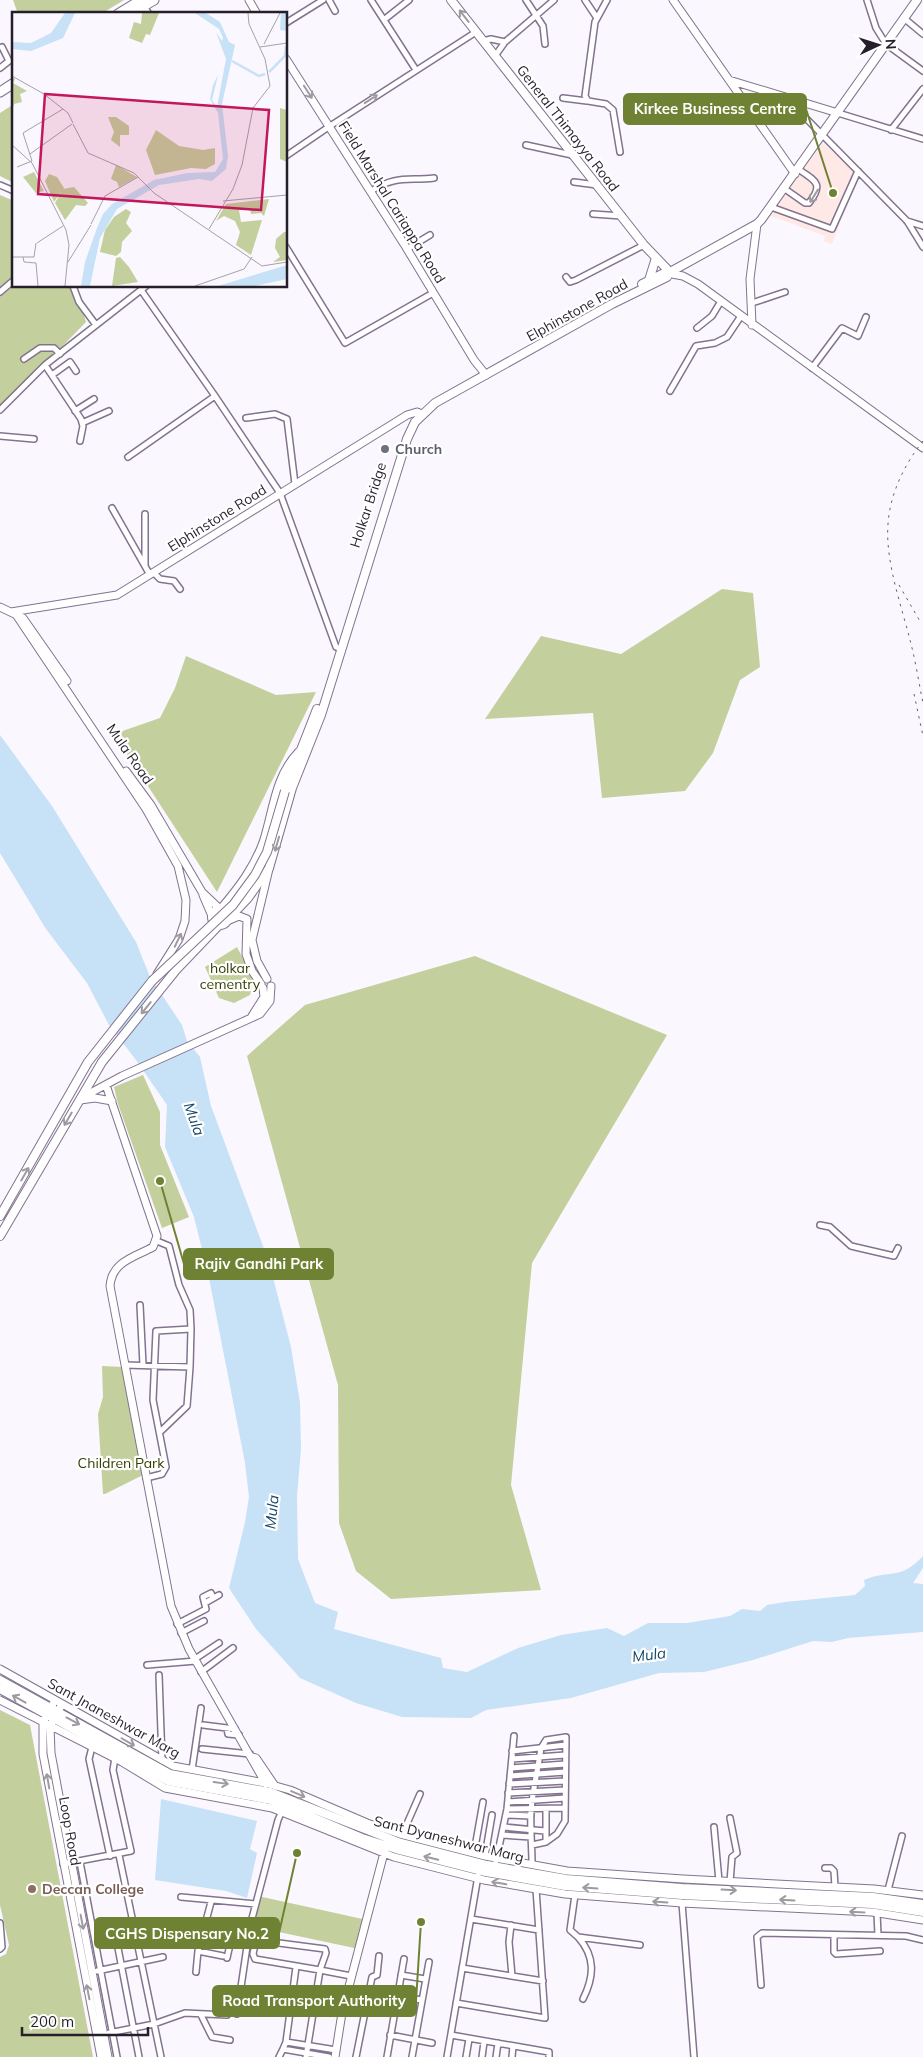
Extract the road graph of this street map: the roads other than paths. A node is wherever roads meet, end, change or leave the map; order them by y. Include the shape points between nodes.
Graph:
1 (154, 0) edge
2 (249, 0) edge
3 (323, 0) edge
4 (329, 0) edge
5 (371, 0) edge
6 (409, 0) edge
7 (451, 0) edge
8 (526, 0) edge
9 (554, 0) edge
10 (585, 0) edge
11 (607, 0) edge
12 (673, 0) edge
13 (867, 0) edge
14 (919, 3) edge
15 (145, 6) edge
16 (335, 10) dead end
17 (125, 12) edge
18 (134, 12) edge
19 (257, 12) edge
20 (535, 14) junction
21 (597, 18) junction
22 (385, 19) junction
23 (905, 19) junction
24 (288, 22) edge
25 (476, 32) junction
26 (923, 34) edge
27 (483, 41) junction
28 (505, 42) junction
29 (545, 44) dead end
30 (886, 44) junction
31 (2, 47) dead end
32 (495, 56) junction
33 (289, 67) edge
34 (0, 68) edge
35 (416, 70) junction
36 (923, 71) edge
37 (12, 78) edge
38 (729, 80) junction
39 (12, 84) edge
40 (0, 85) edge
41 (923, 89) edge
42 (0, 92) edge
43 (785, 97) junction
44 (562, 98) dead end
45 (588, 101) junction
46 (838, 113) junction
47 (330, 126) junction
48 (891, 130) junction
49 (822, 135) junction
50 (923, 139) edge
51 (526, 145) dead end
52 (620, 152) dead end
53 (288, 155) edge
54 (574, 155) junction
55 (797, 171) junction
56 (858, 171) junction
57 (434, 178) dead end
58 (574, 182) dead end
59 (0, 185) edge
60 (598, 185) junction
61 (785, 189) junction
62 (12, 190) edge
63 (371, 192) junction
64 (772, 207) junction
65 (593, 214) dead end
66 (622, 216) junction
67 (907, 221) junction
68 (757, 224) junction
69 (923, 226) edge
70 (430, 234) dead end
71 (644, 245) junction
72 (923, 247) edge
73 (407, 249) junction
74 (288, 250) edge
75 (658, 259) junction
76 (669, 272) junction
77 (566, 277) dead end
78 (649, 280) junction
79 (12, 282) edge
80 (73, 288) edge
81 (143, 288) edge
82 (0, 292) edge
83 (785, 292) dead end
84 (433, 293) junction
85 (721, 301) junction
86 (752, 303) junction
87 (741, 316) junction
88 (866, 317) dead end
89 (96, 325) junction
90 (752, 325) junction
91 (697, 328) dead end
92 (61, 352) junction
93 (24, 359) dead end
94 (70, 362) junction
95 (45, 365) junction
96 (812, 368) junction
97 (76, 371) dead end
98 (482, 374) junction
99 (52, 375) junction
100 (670, 391) dead end
101 (216, 396) junction
102 (94, 399) dead end
103 (0, 410) edge
104 (75, 411) junction
105 (109, 411) dead end
106 (420, 413) junction
107 (246, 418) dead end
108 (82, 423) junction
109 (0, 436) edge
110 (34, 439) dead end
111 (80, 441) dead end
112 (923, 448) edge
113 (128, 457) dead end
114 (295, 484) junction
115 (280, 493) junction
116 (112, 508) dead end
117 (145, 514) dead end
118 (144, 566) junction
119 (152, 574) junction
120 (180, 589) dead end
121 (0, 607) edge
122 (14, 614) junction
123 (339, 648) junction
124 (303, 748) junction
125 (142, 799) junction
126 (269, 868) junction
127 (202, 892) junction
128 (220, 909) junction
129 (212, 916) junction
130 (225, 921) junction
131 (152, 981) junction
132 (265, 984) junction
133 (106, 1085) junction
134 (94, 1095) junction
135 (80, 1099) junction
136 (112, 1101) junction
137 (0, 1216) edge
138 (820, 1225) dead end
139 (0, 1236) edge
140 (157, 1241) junction
141 (898, 1248) dead end
142 (140, 1305) dead end
143 (191, 1330) junction
144 (125, 1365) junction
145 (143, 1365) junction
146 (154, 1365) junction
147 (190, 1367) junction
148 (160, 1432) junction
149 (146, 1478) junction
150 (216, 1597) dead end
151 (204, 1621) dead end
152 (177, 1624) junction
153 (181, 1633) junction
154 (219, 1642) dead end
155 (233, 1648) dead end
156 (195, 1660) junction
157 (147, 1665) dead end
158 (0, 1670) edge
159 (201, 1672) junction
160 (159, 1676) dead end
161 (0, 1680) edge
162 (0, 1689) edge
163 (0, 1700) edge
164 (58, 1702) junction
165 (201, 1708) dead end
166 (50, 1717) junction
167 (203, 1725) dead end
168 (234, 1731) junction
169 (514, 1736) dead end
170 (92, 1747) junction
171 (541, 1748) junction
172 (202, 1749) dead end
173 (512, 1751) junction
174 (565, 1755) junction
175 (540, 1757) junction
176 (115, 1758) junction
177 (252, 1758) junction
178 (512, 1759) junction
179 (162, 1761) junction
180 (565, 1764) junction
181 (538, 1766) junction
182 (511, 1768) junction
183 (192, 1770) junction
184 (565, 1772) junction
185 (536, 1774) junction
186 (510, 1776) junction
187 (252, 1780) junction
188 (565, 1781) junction
189 (535, 1782) junction
190 (265, 1783) junction
191 (509, 1784) junction
192 (272, 1789) junction
193 (565, 1790) junction
194 (534, 1792) junction
195 (508, 1793) junction
196 (420, 1794) dead end
197 (565, 1798) junction
198 (533, 1800) junction
199 (483, 1802) dead end
200 (508, 1802) junction
201 (277, 1805) junction
202 (565, 1808) junction
203 (546, 1809) junction
204 (507, 1812) junction
205 (531, 1813) junction
206 (492, 1814) dead end
207 (730, 1818) dead end
208 (504, 1827) junction
209 (714, 1827) dead end
210 (531, 1828) junction
211 (546, 1831) junction
212 (402, 1835) junction
213 (502, 1835) junction
214 (902, 1836) dead end
215 (531, 1837) junction
216 (387, 1842) junction
217 (546, 1842) junction
218 (532, 1845) junction
219 (474, 1853) junction
220 (119, 1855) junction
221 (110, 1856) junction
222 (484, 1856) junction
223 (80, 1862) junction
224 (496, 1862) junction
225 (67, 1864) junction
226 (532, 1864) junction
227 (825, 1868) dead end
228 (478, 1874) junction
229 (719, 1881) junction
230 (730, 1882) junction
231 (835, 1887) junction
232 (536, 1889) junction
233 (888, 1890) junction
234 (575, 1895) junction
235 (923, 1895) edge
236 (181, 1897) dead end
237 (211, 1902) junction
238 (682, 1903) junction
239 (256, 1904) junction
240 (923, 1904) edge
241 (923, 1912) edge
242 (877, 1913) junction
243 (471, 1919) junction
244 (923, 1920) edge
245 (112, 1922) dead end
246 (0, 1923) edge
247 (511, 1926) junction
248 (204, 1928) junction
249 (539, 1930) junction
250 (228, 1934) dead end
251 (834, 1935) junction
252 (878, 1935) junction
253 (578, 1937) junction
254 (922, 1938) edge
255 (247, 1943) junction
256 (640, 1945) dead end
257 (0, 1949) edge
258 (198, 1951) junction
259 (880, 1951) dead end
260 (379, 1956) dead end
261 (164, 1957) dead end
262 (404, 1959) dead end
263 (141, 1962) junction
264 (429, 1962) dead end
265 (121, 1965) junction
266 (296, 1967) junction
267 (462, 1968) junction
268 (100, 1970) junction
269 (320, 1970) junction
270 (91, 1972) junction
271 (196, 1972) dead end
272 (401, 1975) junction
273 (351, 1976) junction
274 (512, 1976) junction
275 (425, 1979) junction
276 (543, 1981) junction
277 (761, 1985) dead end
278 (347, 1994) junction
279 (397, 1995) junction
280 (365, 1998) junction
281 (583, 1999) dead end
282 (421, 2000) junction
283 (396, 2002) junction
284 (456, 2003) junction
285 (237, 2014) dead end
286 (200, 2015) junction
287 (227, 2016) dead end
288 (154, 2024) junction
289 (133, 2028) junction
290 (112, 2032) junction
291 (100, 2034) junction
292 (390, 2035) junction
293 (451, 2035) junction
294 (469, 2038) junction
295 (230, 2040) dead end
296 (415, 2040) junction
297 (286, 2042) junction
298 (484, 2042) junction
299 (432, 2044) dead end
300 (498, 2044) junction
301 (307, 2046) junction
302 (513, 2046) junction
303 (283, 2049) junction
304 (335, 2054) edge
305 (306, 2055) edge
306 (161, 2056) edge
307 (101, 2057) edge
308 (108, 2057) edge
309 (117, 2057) edge
310 (139, 2057) edge
311 (279, 2057) edge
312 (329, 2057) edge
313 (356, 2057) edge
314 (386, 2057) edge
315 (412, 2057) edge
316 (447, 2057) edge
317 (466, 2057) edge
318 (482, 2057) edge
319 (496, 2057) edge
320 (512, 2057) edge
321 (549, 2057) edge
322 (694, 2057) edge

1 - 15 highway
2 - 19 street
3 - 24 street
4 - 16 street
5 - 22 street
6 - 22 street
25 -> 7 main road, General Thimayya Road
8 - 20 street
9 - 20 street
10 - 21 street
11 - 21 street
12 - 38 street
13 - 30 street via 876,28
14 - 23 main road, Elphinstone Road
15 - 17 highway
15 - 18 highway
20 - 28 street
20 - 29 street via 544,26
21 - 45 street via 585,96
22 - 35 street
23 - 26 street
23 - 30 main road, Elphinstone Road
25 - 27 main road, General Thimayya Road
25 - 35 street
27 - 28 street
27 - 32 main road, General Thimayya Road
28 - 32 street
30 - 36 street
30 - 46 main road, Elphinstone Road
31 - 34 street via 9,61
32 - 54 main road, General Thimayya Road
33 -> 47 street, Field Marshal Cariappa Road
47 -> 35 street
37 - 40 highway
38 - 43 street
38 - 55 street
39 - 42 highway
41 - 48 street
43 - 46 street
43 - 49 street
44 - 45 street
45 - 52 street via 606,104 613,110
46 - 48 street
46 - 49 main road, Elphinstone Road
47 - 53 street
47 - 63 street, Field Marshal Cariappa Road
48 - 50 street
49 - 55 main road, Elphinstone Road
49 - 56 street
51 - 54 street
54 - 60 main road, General Thimayya Road
55 - 61 main road, Elphinstone Road
55 -> 61 street via 817,184 816,195 805,203
56 - 64 street via 832,229
56 - 67 street
57 - 63 street via 394,180
58 - 60 street
59 - 62 street
60 - 66 main road, General Thimayya Road
61 - 64 main road, Elphinstone Road
63 - 73 street, Field Marshal Cariappa Road
64 - 68 main road, Elphinstone Road
65 - 66 street
66 - 71 main road, General Thimayya Road
67 - 69 street
67 - 72 street
68 - 76 main road, Elphinstone Road
68 - 86 street via 750,279
70 - 73 street
71 - 75 main road, General Thimayya Road
71 - 77 street via 576,280 570,282
73 - 84 street, Field Marshal Cariappa Road
74 - 84 street via 345,344
75 - 76 main road, General Thimayya Road via 665,260
75 - 78 main road
76 - 78 main road
76 - 85 street via 698,284
76 - 98 main road, Elphinstone Road
78 - 98 main road
79 - 82 street
80 - 89 street
81 - 89 street
81 - 101 street
83 - 86 street
84 - 98 street, Field Marshal Cariappa Road
85 - 87 street
85 - 91 street via 712,316
86 - 90 street
87 - 90 street
87 - 100 street via 727,337 696,346
88 - 96 street via 858,336 842,328
89 - 92 street
90 - 96 street
92 - 93 street via 54,348 40,348
92 - 94 street
92 - 95 street
94 - 97 street
94 - 99 street
95 - 99 street
95 - 103 street
96 - 112 street
98 - 106 main road, Elphinstone Road
99 - 104 street
101 - 113 street
101 - 115 street
102 - 104 street
104 - 108 street
105 - 108 street
106 - 114 street, Elphinstone Road via 407,415
106 - 123 main road, Elphinstone Road via 407,439
107 - 114 street via 275,414 287,419
108 - 111 street
109 - 110 street
114 - 115 street, Elphinstone Road
115 - 119 street, Elphinstone Road
115 - 123 street
116 - 118 street
117 - 118 street
118 - 119 street
119 - 120 street via 174,581
119 - 122 street, Elphinstone Road via 117,595
121 - 122 street
122 - 125 street, Mula Road via 49,659
123 - 124 main road
123 -> 126 main road
124 - 128 main road via 280,780 264,841 254,863
124 - 131 main road, bridge via 285,791 267,852 255,875 233,904
125 - 127 street, Mula Road
131 -> 125 street, bridge via 179,939 186,909 185,890 178,866
126 - 130 main road via 248,898
126 - 132 street via 252,940
127 - 128 street, Mula Road
127 - 129 street
128 - 129 main road
128 - 130 main road via 226,912
129 - 130 main road via 214,922
130 - 132 street via 239,916 247,919 246,954
130 -> 135 main road via 176,970 102,1062
137 -> 131 main road via 88,1062
132 - 133 street via 271,996 267,1006 251,1018
133 - 134 street
133 - 136 street
134 - 135 street
134 - 136 street
135 -> 139 main road
136 - 140 street
138 - 141 street via 830,1227 851,1246 894,1256
140 - 143 street via 166,1244 170,1250 188,1306
140 - 144 street via 153,1247 122,1262 110,1280
142 - 145 street
143 - 146 street via 156,1331
143 - 147 street
144 - 145 street
144 - 149 street
145 - 146 street
146 - 147 street
146 - 148 street via 153,1400
147 - 148 street via 186,1406
148 - 149 street via 166,1470
149 - 152 street
150 - 152 street via 211,1593 203,1597 206,1609
151 - 153 street
152 - 153 street
153 - 156 street
154 - 156 street
155 - 159 street
156 - 157 street
156 - 159 street
158 - 164 street, Sant Jnaneshwar Marg
159 - 168 street
160 - 179 street
161 - 166 main road, Sant Dyaneshwar Marg
166 -> 162 main road, Sant Dyaneshwar Marg
163 - 166 street
164 - 166 street
164 -> 179 street, Sant Jnaneshwar Marg
165 - 183 street
166 - 170 street
166 -> 192 main road, Sant Dyaneshwar Marg via 170,1774
166 - 201 main road, Sant Dyaneshwar Marg via 168,1781
166 - 225 street, Loop Road via 51,1753
167 - 168 street
168 - 177 street
169 - 173 street
170 - 176 street
170 - 221 street via 89,1759
171 - 173 street
171 - 174 street via 543,1741 566,1737
171 - 175 street
172 - 177 street
173 - 178 street
174 - 175 street
174 - 180 street
175 - 178 street
175 - 181 street
176 - 201 street via 172,1790
176 - 220 street via 114,1770 132,1848
177 - 187 street
177 - 190 street
177 - 192 street via 256,1758
178 - 182 street
179 - 183 street, Sant Jnaneshwar Marg
180 - 181 street
180 - 184 street
181 - 182 street
181 - 185 street
182 - 186 street
183 - 187 street, Sant Jnaneshwar Marg
184 - 185 street
184 - 188 street
185 - 186 street
185 - 189 street
186 - 191 street
187 - 190 street, Sant Jnaneshwar Marg
188 - 189 street
188 - 193 street
189 - 191 street
189 - 194 street
190 - 192 street
191 - 195 street
192 - 201 main road, Sant Dyaneshwar Marg
192 -> 216 street
193 - 194 street
193 - 197 street
194 - 195 street
194 - 198 street
195 - 200 street
196 - 212 street
197 - 198 street
197 - 202 street
198 - 200 street
198 - 205 street
199 - 219 street
200 - 204 street
201 - 216 main road, Sant Dyaneshwar Marg
201 - 216 street
201 - 239 street
202 - 203 street
202 - 217 street via 564,1821 557,1834
203 - 205 street
203 - 211 street
204 - 205 street
204 - 208 street
205 - 210 street
206 - 222 street
207 - 230 street via 737,1853 732,1857
208 - 210 street
208 - 213 street
209 - 229 street
210 - 211 street
210 - 215 street
211 - 217 street
212 - 216 street
212 - 219 street
213 - 215 street
213 - 224 street
214 - 233 street
215 - 218 street
216 - 224 main road, Sant Dyaneshwar Marg
228 -> 216 main road, Sant Dyaneshwar Marg
216 - 273 street
217 - 218 street
218 - 226 street
219 - 222 street
220 - 221 street
220 - 263 street
221 - 223 street
222 - 224 street
223 - 225 street
223 - 268 street
224 - 226 street
224 -> 240 main road, Sant Dyaneshwar Marg via 566,1879 873,1897
225 -> 270 street, Loop Road
291 -> 225 street, Loop Road
226 - 229 street via 567,1871
227 - 231 street via 834,1871
232 -> 228 street
241 -> 228 main road, Sant Dyaneshwar Marg via 872,1904 565,1886
228 - 243 street
229 - 230 street
230 - 231 street
231 - 233 street
232 - 234 street
232 - 249 street
233 - 235 street
238 -> 234 street
234 - 253 street via 570,1930
236 - 237 street
237 - 239 street
237 - 248 street
242 -> 238 street
238 - 322 street
239 - 255 street
242 - 244 street
242 - 252 street
243 - 247 street
243 - 267 street
245 - 265 street
246 - 257 street
247 - 249 street
247 - 274 street
248 - 250 street
248 - 258 street
249 - 276 street
251 - 252 street
251 - 259 street via 836,1954
251 - 277 street via 758,1934
252 - 254 street
253 - 256 street
253 - 281 street via 592,1964 590,1985
255 - 258 street via 232,1940 225,1957
255 - 285 street
258 - 271 street
260 - 280 street via 377,1975 372,1977
261 - 263 street
262 - 272 street
263 - 265 street
263 - 288 street
264 - 275 street
265 - 268 street
265 - 289 street
266 - 269 street
266 - 269 street via 255,1959 256,1940 325,1949
266 - 297 street
267 - 274 street
267 - 284 street
268 - 270 street
268 - 290 street
269 - 273 street
269 - 301 street
270 - 291 street, Loop Road
272 - 275 street
272 - 279 street
273 - 278 street
274 - 276 street
275 - 282 street
276 - 284 street via 546,2018
278 - 280 street
278 - 304 street
279 - 282 street
279 - 283 street
280 - 283 street
280 - 313 street
282 - 296 street
283 - 292 street
284 - 293 street
286 - 287 street
286 - 288 street via 185,2012
286 - 295 street via 212,2037
288 - 289 street
288 - 306 street
289 - 290 street
289 - 310 street
290 - 291 street
290 - 309 street
291 - 307 street, Loop Road
291 - 308 street, Loop Road
292 - 296 street
292 - 314 street
293 - 294 street
293 - 316 street
294 - 298 street
294 - 317 street
296 - 299 street
296 - 315 street
297 - 301 street
297 - 303 street
298 - 300 street
298 - 318 street
300 - 302 street
300 - 319 street
301 - 304 street
301 - 305 street
302 - 320 street
302 - 321 street via 549,2052
303 - 305 street
303 - 311 street
305 - 312 street

